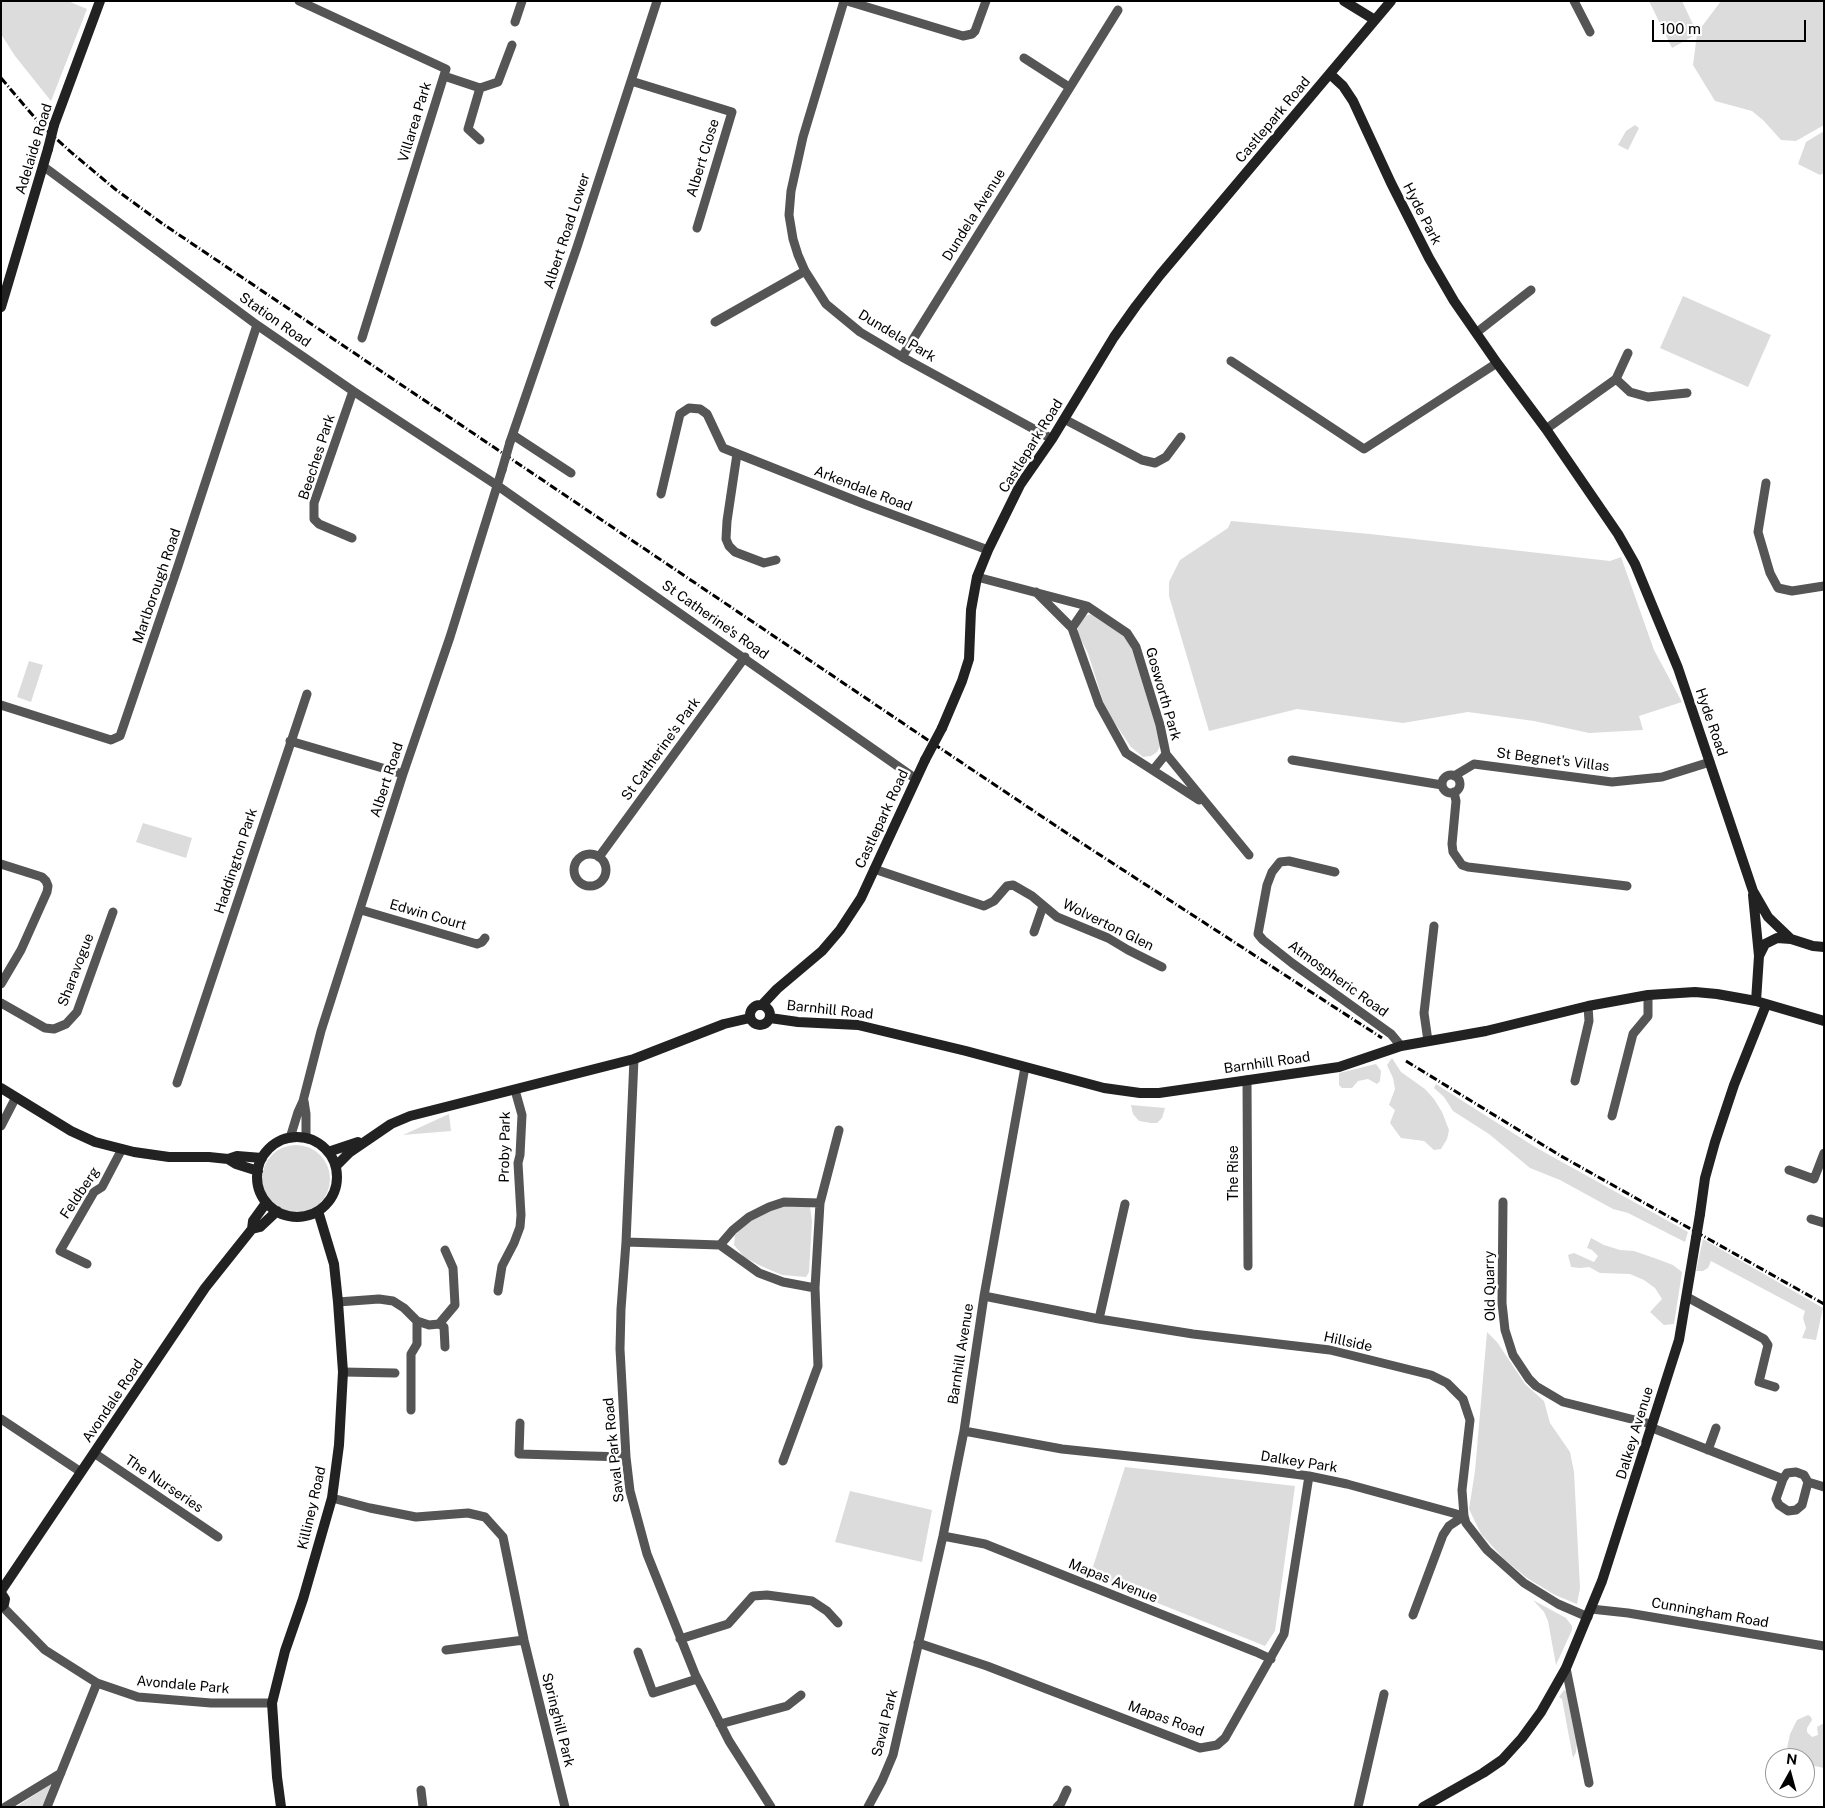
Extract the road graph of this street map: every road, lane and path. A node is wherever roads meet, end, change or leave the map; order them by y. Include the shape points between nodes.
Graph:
1 (299, 1) edge
2 (522, 1) edge
3 (657, 1) edge
4 (845, 1) edge
5 (986, 1) edge
6 (1344, 1) edge
7 (1391, 1) edge
8 (1574, 1) edge
9 (99, 2) edge
10 (1118, 10) dead end
11 (1375, 20) junction
12 (515, 22) dead end
13 (1590, 32) dead end
14 (512, 45) dead end
15 (1024, 58) dead end
16 (1330, 74) junction
17 (444, 76) junction
18 (631, 81) junction
19 (1069, 87) junction
20 (480, 88) junction
21 (480, 140) dead end
22 (43, 166) junction
23 (697, 228) dead end
24 (805, 271) junction
25 (1531, 290) dead end
26 (3, 294) edge
27 (1, 307) edge
28 (715, 322) dead end
29 (256, 325) junction
30 (1476, 333) junction
31 (362, 338) dead end
32 (1628, 353) dead end
33 (902, 357) junction
34 (1231, 361) dead end
35 (1497, 363) junction
36 (1616, 380) junction
37 (353, 391) junction
38 (1687, 393) dead end
39 (1064, 418) junction
40 (1546, 428) junction
41 (1181, 437) dead end
42 (512, 439) junction
43 (1052, 439) junction
44 (733, 453) junction
45 (502, 470) joint
46 (571, 473) dead end
47 (1766, 483) dead end
48 (498, 486) junction
49 (661, 494) dead end
50 (352, 538) dead end
51 (988, 550) junction
52 (776, 560) dead end
53 (1635, 564) joint
54 (977, 577) junction
55 (1824, 586) edge
56 (1035, 591) junction
57 (1087, 606) junction
58 (1072, 628) junction
59 (744, 657) junction
60 (307, 694) dead end
61 (1, 705) edge
62 (290, 741) junction
63 (1166, 754) junction
64 (1292, 760) dead end
65 (1710, 762) junction
66 (1153, 770) junction
67 (403, 774) junction
68 (1454, 776) junction
69 (916, 779) junction
70 (1442, 785) junction
71 (1454, 792) junction
72 (1206, 804) junction
73 (1249, 855) dead end
74 (599, 857) dead end
75 (1, 864) edge
76 (874, 869) junction
77 (1335, 872) dead end
78 (1627, 886) dead end
79 (1753, 891) junction
80 (1043, 906) junction
81 (361, 910) junction
82 (113, 912) dead end
83 (1434, 926) dead end
84 (1034, 932) dead end
85 (485, 938) dead end
86 (1791, 938) junction
87 (1819, 947) edge
88 (1824, 955) edge
89 (1759, 956) junction
90 (1162, 967) dead end
91 (1, 984) edge
92 (1648, 994) junction
93 (1756, 1001) junction
94 (1, 1003) edge
95 (762, 1005) junction
96 (1766, 1005) junction
97 (1588, 1006) junction
98 (750, 1018) junction
99 (770, 1018) junction
100 (1824, 1021) edge
101 (1428, 1041) junction
102 (1401, 1046) junction
103 (634, 1059) junction
104 (1026, 1067) junction
105 (1247, 1080) junction
106 (1575, 1080) dead end
107 (177, 1083) dead end
108 (1, 1088) edge
109 (515, 1090) junction
110 (16, 1097) junction
111 (304, 1101) junction
112 (1612, 1116) dead end
113 (1, 1126) edge
114 (839, 1130) dead end
115 (371, 1137) junction
116 (290, 1138) junction
117 (306, 1138) junction
118 (122, 1148) junction
119 (328, 1152) junction
120 (1824, 1153) edge
121 (262, 1158) junction
122 (228, 1159) junction
123 (336, 1166) junction
124 (1789, 1170) dead end
125 (258, 1171) junction
126 (1504, 1202) dead end
127 (266, 1203) junction
128 (820, 1203) junction
129 (1125, 1204) dead end
130 (276, 1211) junction
131 (318, 1212) junction
132 (252, 1229) junction
133 (626, 1242) junction
134 (720, 1245) junction
135 (445, 1250) dead end
136 (87, 1264) dead end
137 (1248, 1266) dead end
138 (815, 1288) junction
139 (498, 1291) dead end
140 (984, 1296) junction
141 (1687, 1297) junction
142 (338, 1302) junction
143 (1099, 1319) junction
144 (417, 1320) junction
145 (439, 1324) junction
146 (445, 1347) dead end
147 (343, 1372) junction
148 (395, 1373) dead end
149 (1775, 1388) dead end
150 (410, 1410) dead end
151 (1, 1419) edge
152 (520, 1423) dead end
153 (1652, 1426) junction
154 (1716, 1428) dead end
155 (964, 1431) junction
156 (1708, 1450) junction
157 (94, 1453) junction
158 (626, 1458) junction
159 (783, 1461) dead end
160 (81, 1472) junction
161 (1309, 1476) junction
162 (1783, 1479) junction
163 (1808, 1482) junction
164 (1824, 1487) edge
165 (332, 1498) junction
166 (1464, 1516) junction
167 (943, 1536) junction
168 (218, 1537) dead end
169 (1, 1592) edge
170 (2, 1606) edge
171 (1590, 1613) junction
172 (1413, 1615) dead end
173 (838, 1623) dead end
174 (680, 1639) junction
175 (524, 1640) junction
176 (918, 1643) junction
177 (1824, 1646) edge
178 (446, 1650) dead end
179 (638, 1652) dead end
180 (1271, 1660) junction
181 (1566, 1668) junction
182 (697, 1679) junction
183 (97, 1683) junction
184 (1384, 1694) dead end
185 (801, 1696) dead end
186 (272, 1703) junction
187 (720, 1724) junction
188 (61, 1773) junction
189 (1589, 1783) dead end
190 (421, 1790) dead end
191 (1067, 1790) dead end
192 (5, 1807) edge
193 (47, 1807) edge
194 (281, 1807) edge
195 (423, 1807) edge
196 (565, 1807) edge
197 (771, 1807) edge
198 (868, 1807) edge
199 (1057, 1807) edge
200 (1358, 1807) edge
201 (1423, 1807) edge

1 - 17 street, Villarea Park via 446,68
2 - 12 street
3 - 18 street, Albert Road Lower
4 - 5 street via 963,36 972,34
4 - 24 street, Dundela Park via 803,137 791,191 789,215 793,239
6 - 11 street
7 - 11 street, Castlepark Road
8 - 13 street
9 - 22 street, Adelaide Road, bridge via 54,125
10 - 19 street, Dundela Avenue
11 - 16 street, Castlepark Road
14 - 20 street via 498,82
15 - 19 street
16 - 30 street, Hyde Park via 1353,101 1429,258
16 - 39 street, Castlepark Road via 1136,306
17 - 20 street
17 - 31 street, Villarea Park
18 - 23 street, Albert Close via 732,112
18 - 42 street, Albert Road Lower
19 - 33 street, Dundela Avenue
20 - 21 street via 468,129
22 - 26 street, Adelaide Road
22 - 29 street, Station Road
24 - 28 street
24 - 33 street, Dundela Park via 826,304 860,332
25 - 30 street
26 - 27 street, Adelaide Road
29 - 37 street, Station Road
29 - 61 street, Marlborough Road via 120,736 111,740
30 - 35 street, Hyde Park
32 - 36 street
33 - 43 street, Dundela Park
34 - 35 street via 1364,449
35 - 40 street, Hyde Park
36 - 38 street via 1630,392 1648,397
36 - 40 street
37 - 48 street, Station Road
37 - 50 street, Beeches Park via 314,503 314,519 319,524
39 - 41 street via 1142,460 1155,463 1166,457
39 - 43 street, Castlepark Road
40 - 53 street, Hyde Park
42 - 45 street, Albert Road Lower, bridge
42 - 46 street
43 - 51 street, Castlepark Road via 1020,485
44 - 49 street via 723,448 707,414 689,408 680,414
44 - 51 street, Arkendale Road
44 - 52 street via 726,540 734,552 764,563
45 - 48 street, Albert Road
47 - 55 street via 1758,532 1778,588 1792,591
48 - 59 street, St Catherine's Road
48 - 67 street, Albert Road
51 - 54 street, Castlepark Road
53 - 65 street, Hyde Road via 1678,668
54 - 56 street, Gosworth Park
54 - 69 street, Castlepark Road, bridge via 971,610 969,659 942,728
56 - 57 street, Gosworth Park
56 - 58 street, Gosworth Park
57 - 58 street
57 - 63 street, Gosworth Park via 1127,633 1136,647
58 - 66 street, Gosworth Park via 1099,704 1126,753
59 - 69 street, St Catherine's Road
59 - 74 street, St Catherine's Park
60 - 62 street, Haddington Park
62 - 67 street
62 - 107 street, Haddington Park
63 - 66 street, Gosworth Park
63 - 72 street, Gosworth Park
64 - 70 street
65 - 68 street, St Begnet's Villas via 1662,777 1612,782 1474,764
65 - 79 street, Hyde Road
66 - 72 street, Gosworth Park
67 - 81 street, Albert Road
68 - 70 street, St Begnet's Villas via 1444,778
68 - 71 street via 1459,783
69 - 76 street, Castlepark Road
70 - 71 street via 1446,792
71 - 78 street via 1452,844 1462,865
72 - 73 street, Gosworth Park
75 - 91 street via 42,877 48,886 21,950
76 - 80 street, Wolverton Glen via 984,906 994,901 1007,886 1013,885
76 - 95 street, Castlepark Road via 861,898 840,930 822,951 776,989
77 - 102 street, Atmospheric Road via 1289,861 1280,862 1267,885 1258,934 1292,963 1391,1034
79 - 86 street, Hyde Road via 1768,917
79 - 89 street, Hyde Road
80 - 84 street, Wolverton Glen
80 - 90 street, Wolverton Glen via 1057,918 1108,938
81 - 85 street, Edwin Court via 476,944
81 - 111 street, Albert Road via 321,1031
82 - 94 street, Sharavogue via 77,1012 66,1024 54,1029 45,1028
83 - 101 street via 1424,1013
86 - 87 street, Hyde Road
86 - 89 street via 1773,939 1765,944
87 - 88 street, Hyde Road
89 - 93 street, Hyde Road
92 - 93 street, Barnhill Road via 1695,992
92 - 97 street, Barnhill Road
92 - 112 street via 1648,1016 1633,1034
93 - 96 street, Barnhill Road
95 - 98 street via 752,1009
95 - 99 street, Barnhill Road via 769,1009
96 - 100 street, Barnhill Road
96 - 141 street, Dalkey Avenue, bridge via 1734,1085 1705,1178
97 - 101 street, Barnhill Road
97 - 106 street via 1589,1021
98 - 99 street, Barnhill Road via 759,1026
98 - 103 street, Barnhill Road via 724,1024
99 - 104 street, Barnhill Road via 858,1025
101 - 102 street, Barnhill Road
102 - 105 street, Barnhill Road via 1338,1067
103 - 109 street, Barnhill Road
103 - 133 street, Saval Park Road
104 - 105 street, Barnhill Road via 1104,1088 1140,1093
104 - 140 street, Barnhill Avenue
105 - 137 street, The Rise
108 - 110 street
109 - 115 street, Barnhill Road via 410,1116
109 - 139 street, Proby Park via 522,1115 518,1163 520,1221 514,1243 502,1266
110 - 113 street
110 - 118 street via 95,1142
111 - 116 street, Albert Road
111 - 117 street, Albert Road
114 - 128 street
115 - 119 street, Barnhill Road
115 - 123 street, Barnhill Road
116 - 117 street
116 - 121 street via 275,1144
117 - 119 street
118 - 122 street via 169,1157
118 - 136 street, Feldberg via 102,1187 94,1192 60,1251
119 - 123 street
120 - 124 street via 1814,1179
121 - 122 street via 237,1156
121 - 125 street
122 - 125 street
123 - 131 street via 337,1184 327,1204
125 - 127 street via 258,1186
126 - 153 street, Old Quarry via 1502,1303 1505,1330 1513,1355 1536,1386 1563,1402
127 - 130 street
127 - 132 street, Avondale Road via 253,1221
128 - 134 street via 784,1202 769,1207 749,1216
128 - 138 street
129 - 143 street
130 - 131 street via 292,1217
130 - 132 street, Avondale Road via 260,1227
131 - 142 street, Killiney Road via 334,1264
132 - 157 street, Avondale Road via 205,1288
133 - 134 street
133 - 158 street, Saval Park Road via 620,1349
134 - 138 street via 759,1273
135 - 145 street via 453,1268 455,1305
138 - 159 street via 818,1366
140 - 143 street, Hillside
140 - 155 street, Barnhill Avenue
141 - 149 street via 1764,1339 1768,1345 1759,1382
141 - 153 street, Dalkey Avenue via 1680,1334
142 - 144 street via 393,1301
142 - 147 street, Killiney Road
143 - 166 street, Hillside via 1330,1350 1440,1379 1459,1394 1469,1415 1470,1432 1462,1490
144 - 145 street via 429,1325
144 - 150 street via 416,1344 411,1354
145 - 146 street via 444,1327
147 - 148 street
147 - 165 street, Killiney Road
151 - 160 street
152 - 158 street via 519,1454
153 - 156 street, Old Quarry
153 - 171 street, Dalkey Avenue
154 - 156 street
155 - 161 street, Dalkey Park via 1062,1449
155 - 167 street, Barnhill Avenue
156 - 162 street, Old Quarry
157 - 160 street, Avondale Road
157 - 168 street, The Nurseries
158 - 174 street, Saval Park Road via 637,1522
160 - 169 street, Avondale Road
161 - 166 street, Dalkey Park
161 - 180 street, Mapas Road via 1284,1634
162 - 163 street via 1787,1473 1796,1472 1804,1475
162 - 163 street via 1776,1499 1779,1506 1788,1511 1802,1505
163 - 164 street
165 - 175 street, Springhill Park via 416,1517 468,1513 485,1518 503,1537
165 - 186 street, Killiney Road
166 - 171 street via 1487,1550 1524,1583 1558,1604
166 - 172 street via 1449,1526 1443,1535
167 - 176 street, Barnhill Avenue
167 - 180 street, Mapas Avenue via 985,1544
169 - 170 street, Avondale Road via 5,1599
170 - 183 street, Avondale Park via 45,1650
171 - 177 street, Cunningham Road via 1628,1613
171 - 181 street, Dalkey Avenue
173 - 174 street via 812,1601 753,1596 728,1624
174 - 182 street, Saval Park Road
175 - 178 street
175 - 196 street, Springhill Park
176 - 180 street, Mapas Road via 987,1666 1200,1748 1217,1745 1225,1738
176 - 198 street, Saval Park via 893,1755
179 - 182 street via 653,1693
181 - 189 street
181 - 201 street, Dalkey Avenue via 1541,1712 1502,1760
182 - 187 street, Saval Park Road
183 - 186 street, Avondale Park via 138,1696 211,1703
183 - 188 street
184 - 200 street
185 - 187 street via 787,1706
186 - 194 street, Killiney Road
187 - 197 street, Saval Park Road
188 - 192 street
188 - 193 street
190 - 195 street
191 - 199 street

